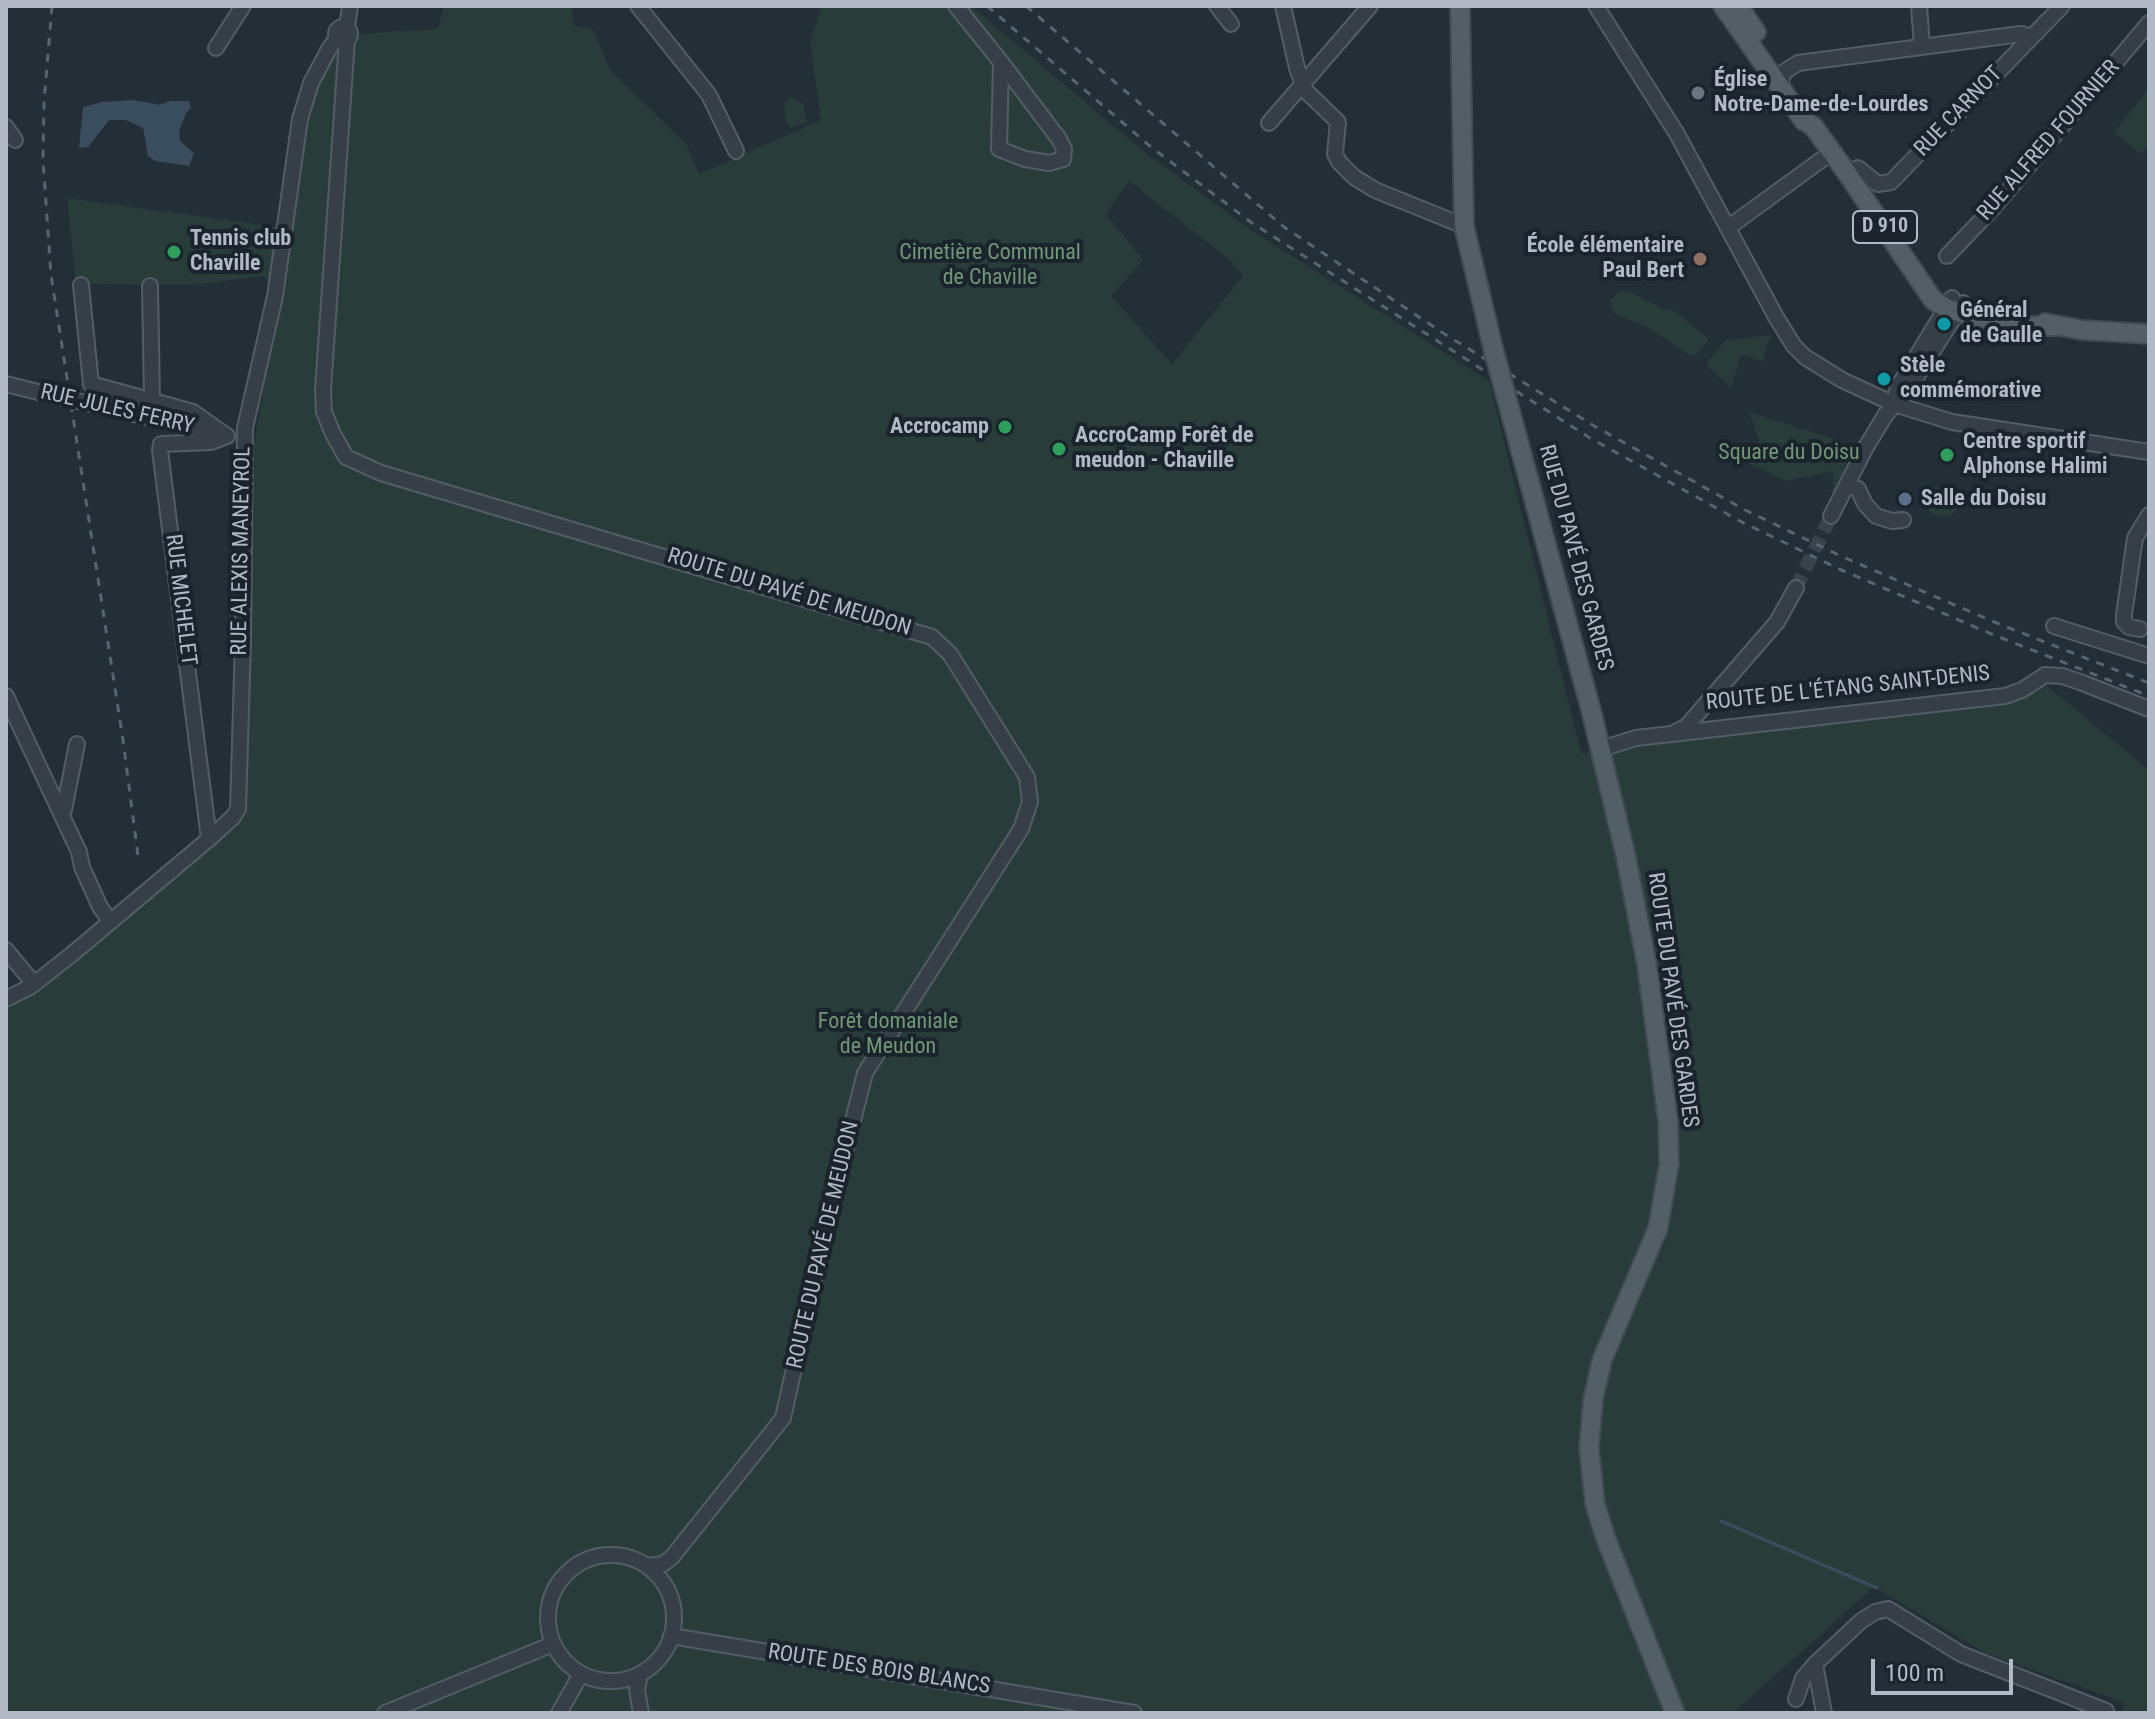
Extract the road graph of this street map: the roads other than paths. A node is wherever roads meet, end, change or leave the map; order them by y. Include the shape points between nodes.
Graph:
1 (243, 6) edge
2 (350, 6) edge
3 (638, 6) edge
4 (956, 6) edge
5 (1217, 6) edge
6 (1283, 6) edge
7 (1370, 6) edge
8 (1460, 6) edge
9 (1596, 6) edge
10 (1723, 6) edge
11 (1738, 6) edge
12 (1919, 6) edge
13 (2062, 6) edge
14 (2149, 23) edge
15 (1231, 24) dead end
16 (344, 35) junction
17 (2032, 37) junction
18 (1922, 47) junction
19 (216, 48) dead end
20 (1001, 62) junction
21 (1782, 78) junction
22 (1302, 85) junction
23 (1269, 123) dead end
24 (736, 151) dead end
25 (1832, 152) junction
26 (1847, 173) junction
27 (1464, 226) junction
28 (1729, 227) junction
29 (1947, 256) dead end
30 (81, 285) dead end
31 (150, 286) dead end
32 (1955, 305) junction
33 (2082, 330) junction
34 (2149, 334) edge
35 (2149, 345) edge
36 (6, 384) edge
37 (152, 400) junction
38 (1894, 404) junction
39 (227, 436) junction
40 (244, 438) junction
41 (2149, 452) edge
42 (1847, 485) junction
43 (2149, 515) edge
44 (1831, 516) tunnel mouth
45 (1903, 520) dead end
46 (1796, 588) tunnel mouth
47 (2054, 626) dead end
48 (2140, 629) dead end
49 (2149, 656) edge
50 (6, 696) edge
51 (2149, 709) edge
52 (1673, 733) junction
53 (1593, 742) junction
54 (77, 744) dead end
55 (61, 812) junction
56 (209, 839) junction
57 (110, 921) junction
58 (6, 950) edge
59 (34, 984) junction
60 (6, 999) edge
61 (648, 1566) junction
62 (671, 1636) junction
63 (553, 1644) junction
64 (1815, 1664) junction
65 (581, 1674) junction
66 (640, 1674) junction
67 (618, 1681) junction
68 (1796, 1699) dead end
69 (640, 1709) edge
70 (385, 1713) edge
71 (559, 1713) edge
72 (1134, 1713) edge
73 (1662, 1713) edge
74 (1675, 1713) edge
75 (1824, 1713) edge
76 (2106, 1713) edge

1 - 19 street
2 - 16 street, ROUTE DU PAVÉ DE MEUDON
3 - 24 street via 709,95
4 - 20 street
5 - 15 street
6 - 22 street
7 - 22 street
8 - 27 main road, RUE DU PAVÉ DES GARDES
9 - 28 street
10 - 21 main road, D 910
11 - 21 main road, D 910
12 - 18 street
13 - 17 street, RUE CARNOT
14 - 29 street, RUE ALFRED FOURNIER
16 - 40 street, RUE ALEXIS MANEYROL via 329,49 311,83 300,119 275,296
16 - 61 street, ROUTE DU PAVÉ DE MEUDON via 323,389 324,412 346,457 381,473 932,637 950,654 1027,777 1030,802 1021,829 865,1073 783,1418 672,1557
17 - 18 street
17 - 26 street, RUE CARNOT via 1891,182 1878,184 1858,168
18 - 21 street via 1798,63
20 - 20 street via 999,149 1049,163 1063,159 1059,139
21 - 25 main road, D 910 via 1804,121
22 - 23 street
22 - 27 street via 1335,118 1335,154 1354,177
25 - 26 main road, D 910
25 - 28 street
26 - 32 main road, D 910 via 1929,295
27 - 53 main road, RUE DU PAVÉ DES GARDES, bridge via 1506,396 1512,447
28 - 38 street via 1794,346 1818,366
30 - 37 street via 91,384
31 - 37 street
32 - 33 main road
32 - 38 street via 1898,387
33 - 34 main road
33 - 35 main road
36 - 39 street, RUE JULES FERRY, bridge
37 - 39 street via 193,412
38 - 41 street via 1952,422
38 - 42 street
39 - 40 street, RUE MICHELET
39 - 56 street, RUE MICHELET via 211,442 161,444 160,450
40 - 56 street, RUE ALEXIS MANEYROL via 238,809
42 - 44 street
42 - 45 street via 1858,489 1876,516
43 - 48 street via 2135,538 2124,615 2129,627
46 - 52 street via 1777,622 1686,727
47 - 49 street
50 - 55 street
51 - 52 street, ROUTE DE L'ÉTANG SAINT-DENIS via 2062,676 2045,675 2005,696
52 - 53 street, ROUTE DE L'ÉTANG SAINT-DENIS
53 - 73 main road, ROUTE DU PAVÉ DES GARDES via 1628,912 1660,1151 1648,1221 1600,1337 1584,1394 1580,1462 1597,1544
53 - 74 main road, ROUTE DU PAVÉ DES GARDES via 1647,966 1669,1164 1658,1228 1602,1360 1589,1448 1595,1504 1606,1539
54 - 55 street
55 - 57 street
56 - 57 street, RUE ALEXIS MANEYROL
57 - 59 street, RUE ALEXIS MANEYROL
58 - 59 street
59 - 60 street, RUE ALEXIS MANEYROL
61 - 62 street via 671,1601
61 - 63 street via 604,1554 567,1572 551,1596 547,1621
62 - 66 street via 659,1658
62 - 72 street, ROUTE DES BOIS BLANCS
63 - 65 street
63 - 70 street
64 - 68 street
64 - 75 street
64 - 76 street via 1861,1621 1888,1609 1961,1654
65 - 67 street
65 - 71 street
66 - 67 street
66 - 69 street
67 - 69 street

